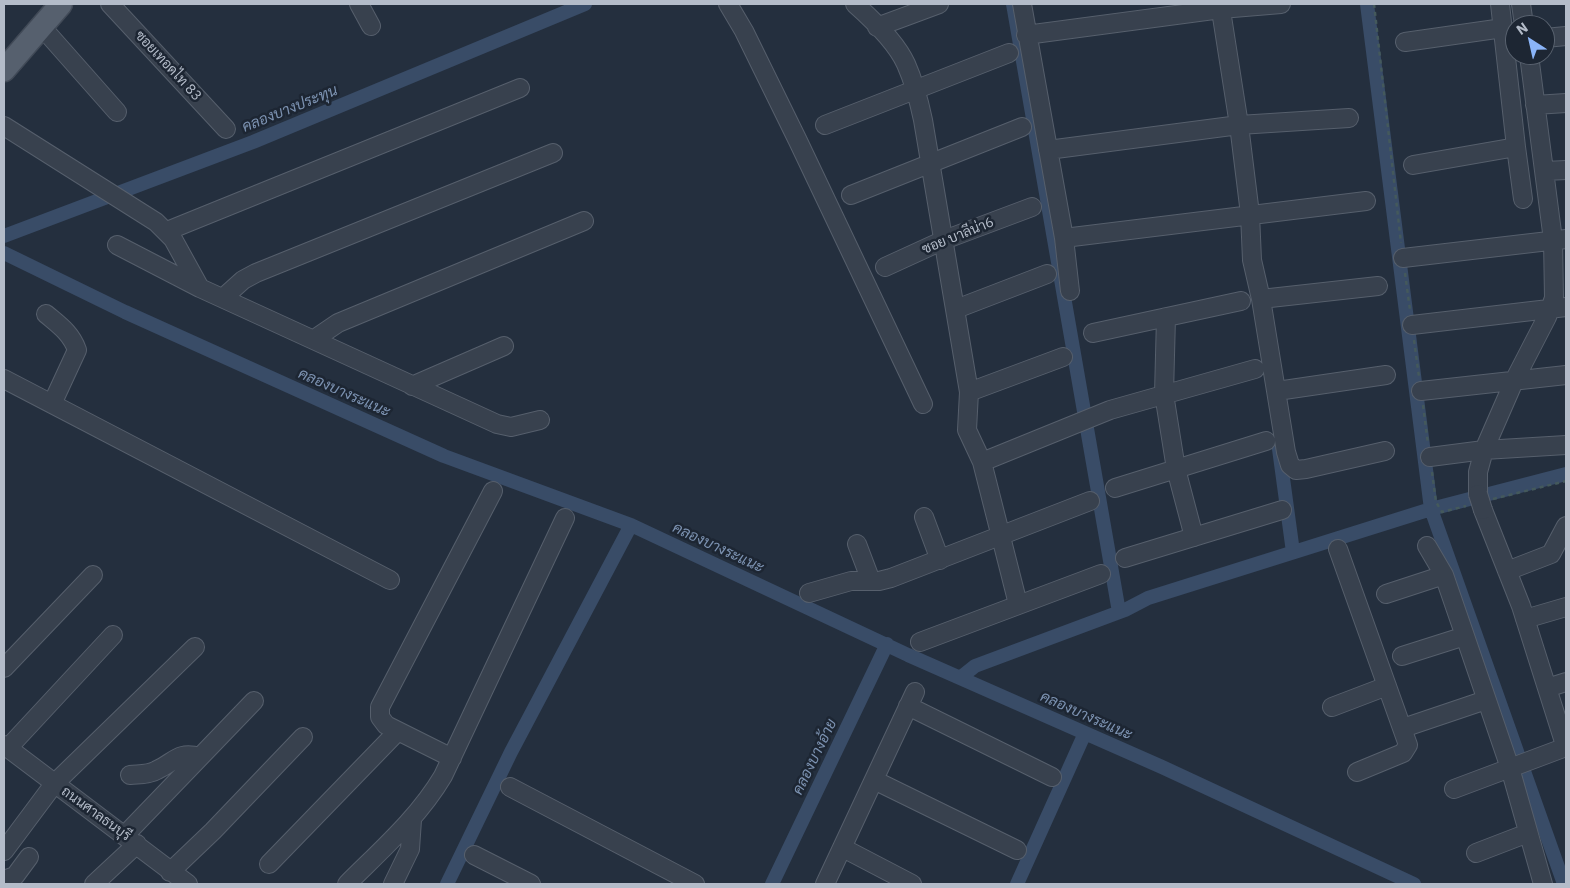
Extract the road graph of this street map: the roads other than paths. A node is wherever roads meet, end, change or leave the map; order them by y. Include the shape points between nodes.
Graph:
1 (110, 4) edge
2 (359, 4) edge
3 (728, 4) edge
4 (855, 4) edge
5 (939, 4) edge
6 (1022, 4) edge
7 (1281, 4) edge
8 (1500, 4) edge
9 (58, 5) edge
10 (1221, 6) edge
11 (41, 26) junction
12 (371, 26) dead end
13 (877, 27) junction
14 (1503, 28) junction
15 (1026, 35) junction
16 (1405, 42) dead end
17 (1009, 53) dead end
18 (5, 65) edge
19 (1530, 65) edge
20 (520, 88) dead end
21 (915, 89) junction
22 (1566, 103) edge
23 (1535, 105) junction
24 (117, 112) dead end
25 (1350, 118) dead end
26 (824, 125) dead end
27 (1239, 125) junction
28 (4, 126) edge
29 (1022, 126) dead end
30 (226, 129) dead end
31 (1516, 147) junction
32 (1048, 150) junction
33 (553, 153) dead end
34 (930, 162) junction
35 (1413, 165) dead end
36 (1566, 170) edge
37 (1545, 172) junction
38 (851, 195) dead end
39 (1523, 199) dead end
40 (1366, 201) dead end
41 (1032, 207) dead end
42 (1250, 214) junction
43 (584, 221) dead end
44 (167, 231) junction
45 (1064, 238) junction
46 (944, 240) junction
47 (1560, 240) edge
48 (117, 245) dead end
49 (1403, 258) road end
50 (886, 267) dead end
51 (1047, 274) dead end
52 (1378, 286) dead end
53 (200, 288) junction
54 (1070, 291) dead end
55 (223, 298) junction
56 (1261, 299) junction
57 (1241, 301) dead end
58 (1558, 308) edge
59 (956, 309) junction
60 (46, 314) dead end
61 (1166, 317) junction
62 (1412, 325) road end
63 (1093, 333) dead end
64 (313, 340) junction
65 (504, 346) dead end
66 (1063, 357) dead end
67 (1255, 369) dead end
68 (1386, 375) dead end
69 (1566, 375) edge
70 (4, 379) edge
71 (1515, 379) junction
72 (412, 386) junction
73 (1277, 391) junction
74 (1421, 391) road end
75 (969, 392) junction
76 (1164, 394) junction
77 (52, 404) junction
78 (923, 404) dead end
79 (540, 420) dead end
80 (1266, 440) dead end
81 (1566, 446) edge
82 (1484, 450) junction
83 (1384, 451) dead end
84 (1430, 457) road end
85 (982, 462) junction
86 (1176, 468) junction
87 (1115, 488) dead end
88 (493, 491) dead end
89 (1090, 501) dead end
90 (1282, 510) dead end
91 (924, 517) dead end
92 (565, 518) dead end
93 (1566, 526) edge
94 (1001, 536) junction
95 (1194, 537) junction
96 (858, 544) dead end
97 (1427, 546) dead end
98 (1338, 549) dead end
99 (1125, 558) dead end
100 (940, 560) junction
101 (1507, 570) junction
102 (1101, 574) dead end
103 (92, 575) dead end
104 (1444, 576) junction
105 (390, 580) dead end
106 (871, 581) junction
107 (810, 593) dead end
108 (1386, 594) dead end
109 (1018, 604) junction
110 (1566, 608) edge
111 (1525, 619) junction
112 (113, 635) dead end
113 (1466, 636) junction
114 (920, 642) dead end
115 (195, 647) dead end
116 (1402, 656) dead end
117 (4, 668) edge
118 (1566, 682) edge
119 (1387, 686) junction
120 (1547, 688) junction
121 (1486, 700) junction
122 (254, 701) dead end
123 (1332, 707) dead end
124 (1403, 728) junction
125 (397, 732) junction
126 (302, 737) dead end
127 (6, 747) edge
128 (1566, 748) edge
129 (200, 757) junction
130 (452, 758) junction
131 (1521, 763) junction
132 (1357, 772) dead end
133 (130, 775) dead end
134 (1052, 777) dead end
135 (874, 780) junction
136 (54, 784) junction
137 (510, 787) dead end
138 (1454, 789) dead end
139 (412, 820) junction
140 (1528, 833) junction
141 (131, 840) junction
142 (843, 848) junction
143 (1017, 850) dead end
144 (4, 851) edge
145 (1476, 854) dead end
146 (474, 855) dead end
147 (30, 857) dead end
148 (269, 864) dead end
149 (170, 872) junction
150 (4, 880) edge
151 (94, 884) edge
152 (188, 884) edge
153 (347, 884) edge
154 (393, 884) edge
155 (531, 884) edge
156 (695, 884) edge
157 (825, 884) edge
158 (912, 884) edge
159 (1543, 884) edge

1 - 30 street, ซอยเทอดไท 83
2 - 12 street
3 - 78 street via 790,124
4 - 13 street
5 - 13 street
6 - 15 street
7 - 10 street
8 - 14 street
9 - 11 main road
10 - 15 street
10 - 27 street
11 - 18 main road
11 - 24 street
13 - 21 street via 906,63
14 - 16 street
14 - 31 street
15 - 32 street
17 - 21 street
19 - 23 street
20 - 44 street
21 - 26 street
21 - 34 street
22 - 23 street
23 - 37 street
25 - 27 street
27 - 32 street
27 - 42 street
28 - 44 street via 140,210
29 - 34 street
31 - 35 street
31 - 39 street
32 - 45 street
33 - 55 street via 256,273
34 - 38 street
34 - 46 street
36 - 37 street
37 - 47 street
40 - 42 street
41 - 46 street, ซอย บาลีน่า6
42 - 45 street
42 - 56 street via 1252,260
43 - 64 street via 355,315
44 - 53 street
45 - 54 street
46 - 50 street, ซอย บาลีน่า6
46 - 59 street
47 - 49 street
47 - 58 street via 1554,298
48 - 53 street
51 - 59 street
52 - 56 street
53 - 55 street
55 - 64 street
56 - 73 street
57 - 61 street
58 - 62 street
58 - 71 street
59 - 75 street
60 - 77 street via 66,330 77,350
61 - 63 street
61 - 76 street
64 - 72 street
65 - 72 street
66 - 75 street
67 - 76 street
68 - 73 street
69 - 71 street
70 - 77 street
71 - 74 street
71 - 82 street
72 - 79 street via 506,427
73 - 83 street via 1286,452 1290,465 1296,470
75 - 85 street via 967,430
76 - 85 street via 1110,410
76 - 86 street
77 - 105 street
80 - 86 street
81 - 82 street
82 - 84 street
82 - 101 street via 1478,472 1481,502
85 - 94 street
86 - 87 street
86 - 95 street
88 - 125 street via 380,707 380,717 386,726
89 - 94 street
90 - 95 street
91 - 100 street
92 - 130 street
93 - 101 street via 1551,554
94 - 100 street
94 - 109 street
95 - 99 street
96 - 106 street
97 - 104 street
98 - 119 street
100 - 106 street via 891,578
101 - 111 street
102 - 109 street
103 - 117 street
104 - 108 street
104 - 113 street
106 - 107 street via 841,582
109 - 114 street
110 - 111 street
111 - 120 street
112 - 127 street
113 - 116 street
113 - 121 street
115 - 136 street
118 - 120 street
119 - 123 street
119 - 124 street
120 - 128 street
121 - 124 street
121 - 131 street
122 - 129 street
124 - 132 street via 1408,745 1403,753
125 - 130 street
125 - 148 street
126 - 149 street via 213,832
127 - 136 street, ถนนศาลธนบุรี
128 - 131 street
129 - 133 street via 180,755 157,770
129 - 141 street
130 - 139 street via 430,799
131 - 138 street
131 - 140 street
134 - 135 street via 912,699
135 - 142 street
135 - 143 street
136 - 141 street, ถนนศาลธนบุรี
136 - 144 street
137 - 156 street
139 - 153 street
139 - 154 street via 410,848
140 - 145 street
140 - 159 street
141 - 149 street, ถนนศาลธนบุรี
141 - 151 street
142 - 157 street
142 - 158 street
146 - 155 street
147 - 150 street via 15,876
149 - 152 street, ถนนศาลธนบุรี

